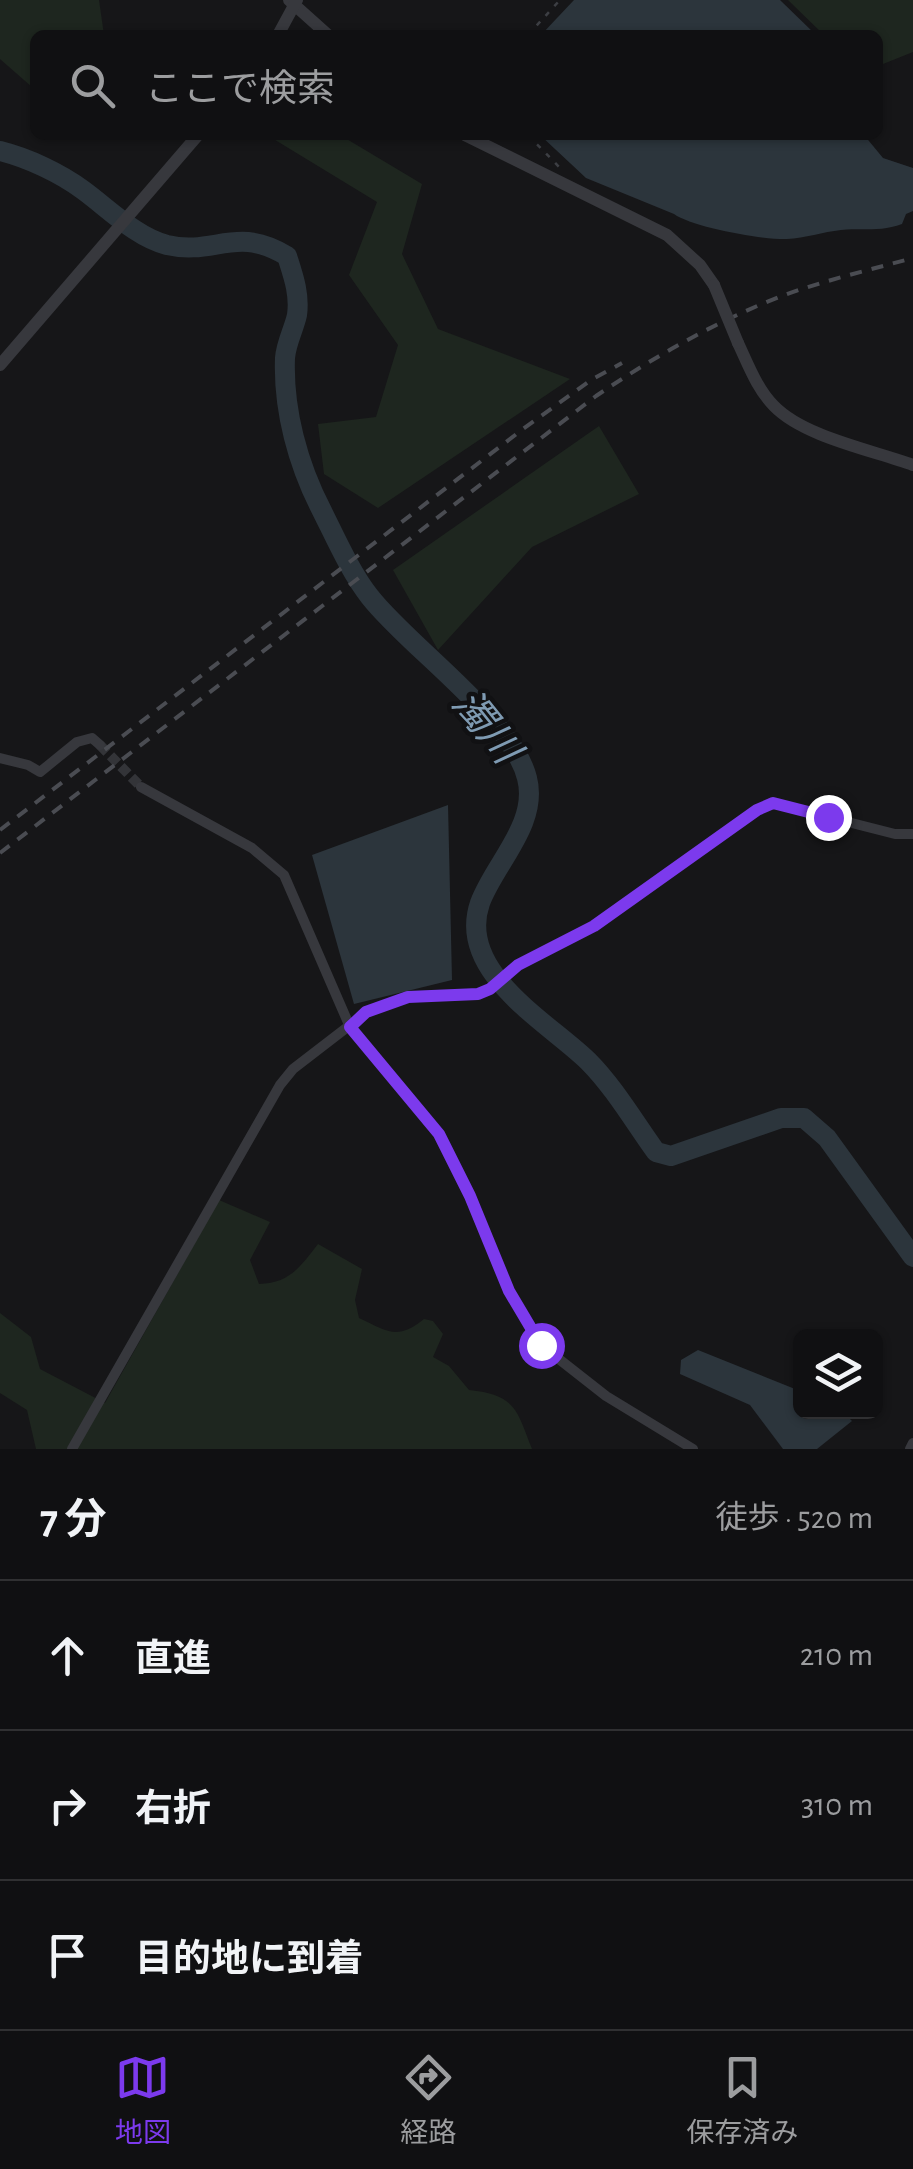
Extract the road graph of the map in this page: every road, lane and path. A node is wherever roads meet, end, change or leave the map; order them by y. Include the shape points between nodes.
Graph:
1 (560, 0) edge
2 (294, 2) edge
3 (280, 30) edge
4 (323, 30) edge
5 (533, 30) edge
6 (194, 140) edge
7 (475, 140) edge
8 (533, 140) edge
9 (570, 188) junction
10 (0, 365) edge
11 (913, 464) edge
12 (100, 746) dead end
13 (0, 758) edge
14 (141, 787) tunnel mouth
15 (913, 834) edge
16 (350, 1027) junction
17 (72, 1449) edge
18 (693, 1449) edge

1 - 5 path
2 - 3 street
2 - 4 street
6 - 10 street
7 - 9 street
8 - 9 path
9 - 11 street, bridge via 667,235 700,265 765,395 790,420
12 - 13 street via 92,738 76,742 40,772
14 - 16 street via 252,848 284,874
15 - 16 street via 773,803 490,989 408,997 366,1012
16 - 17 street via 280,1085
16 - 18 street via 439,1134 509,1291 541,1345 606,1396

